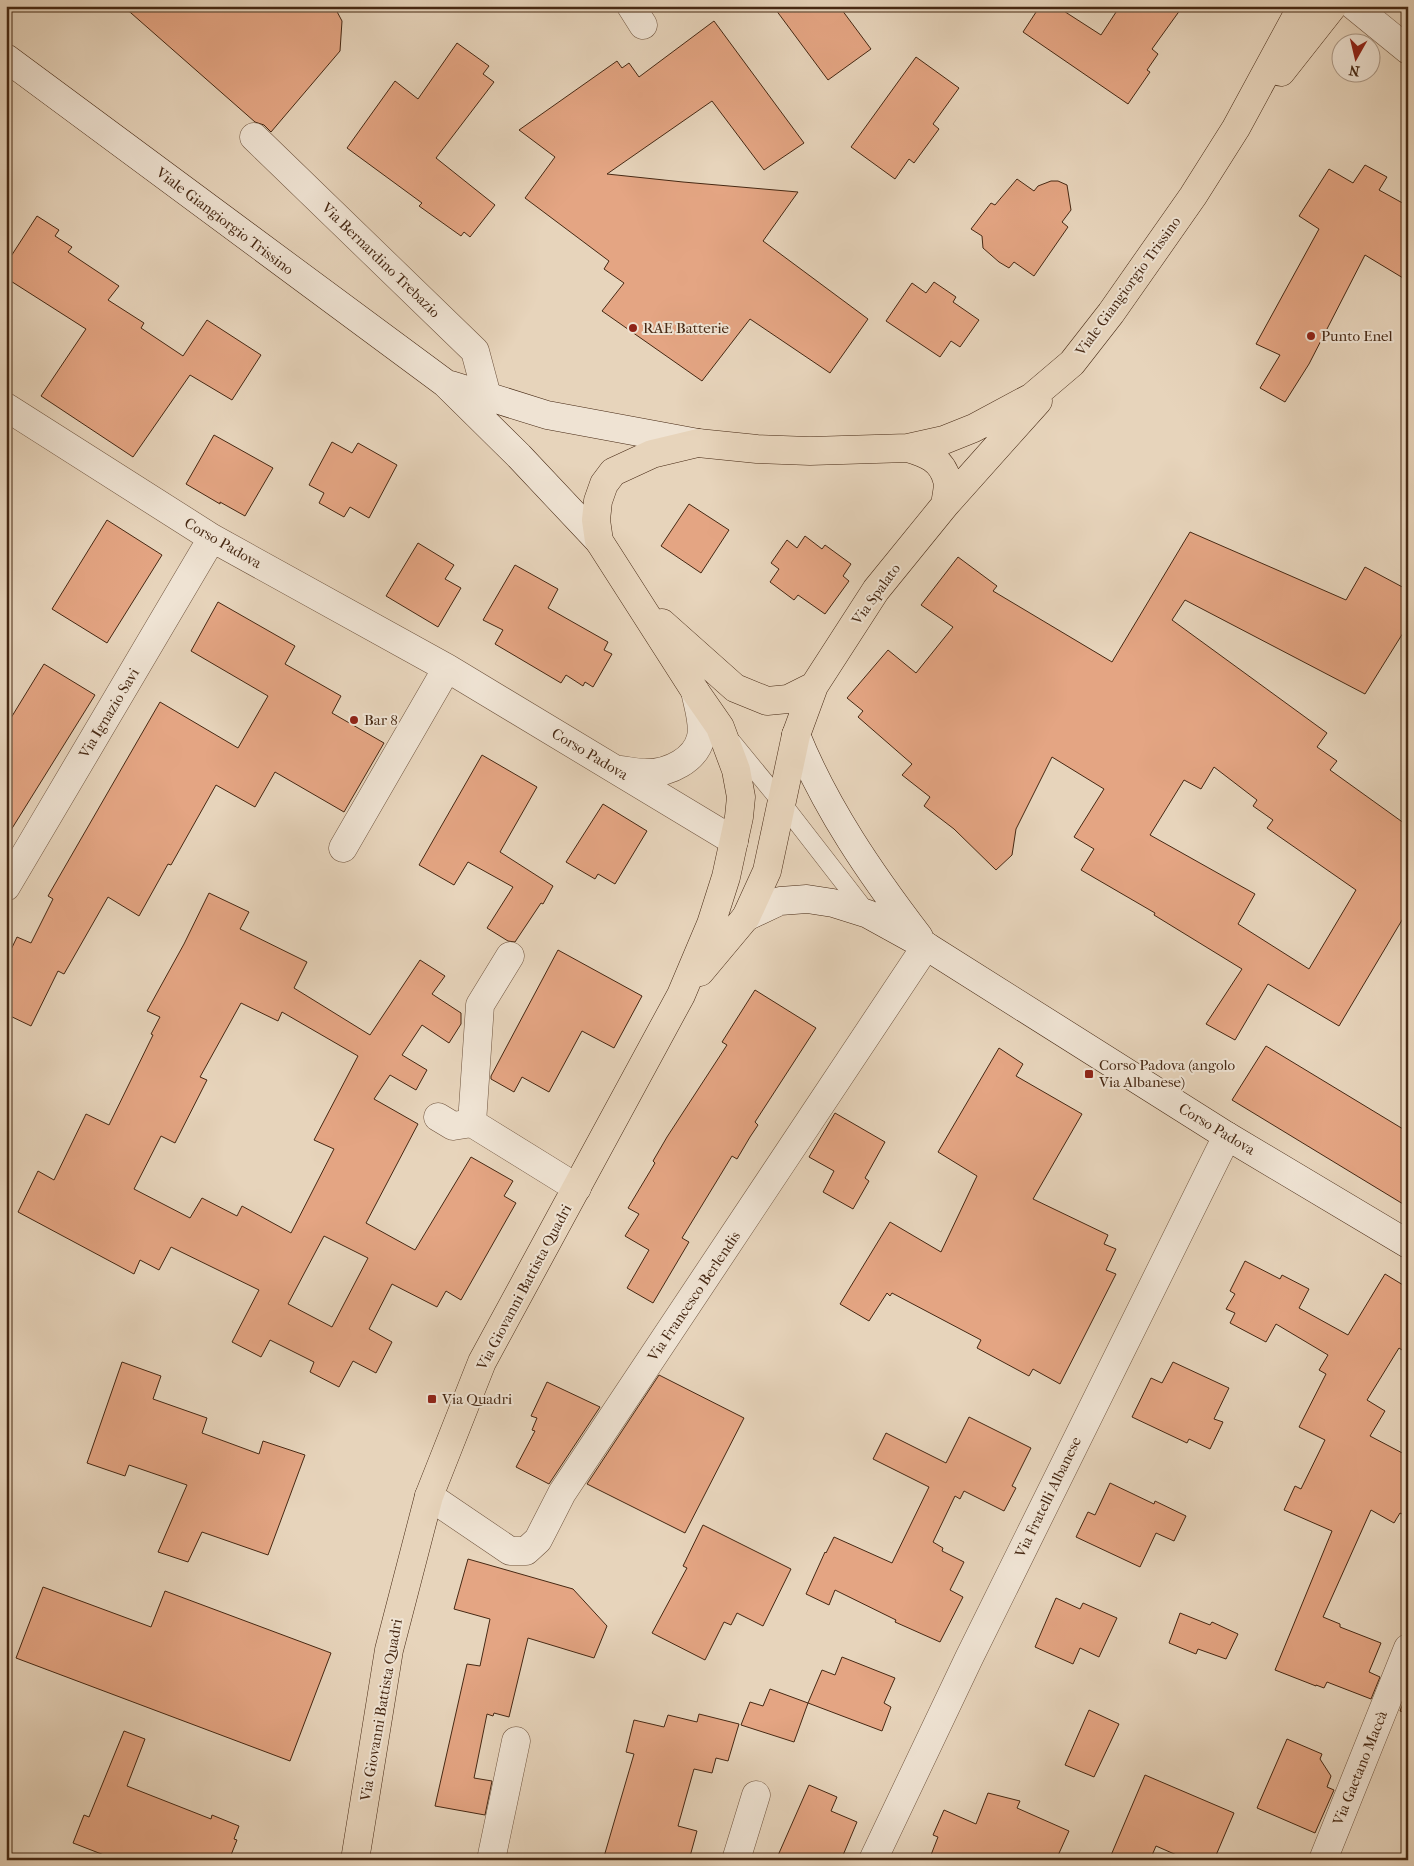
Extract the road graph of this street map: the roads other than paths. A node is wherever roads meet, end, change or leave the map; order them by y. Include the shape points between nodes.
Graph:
1 (1302, 6) edge
2 (1333, 6) edge
3 (1354, 6) edge
4 (1408, 50) edge
5 (6, 58) edge
6 (1236, 128) junction
7 (254, 137) dead end
8 (1072, 363) junction
9 (445, 383) junction
10 (487, 396) junction
11 (6, 407) edge
12 (698, 443) junction
13 (908, 448) junction
14 (945, 504) junction
15 (212, 538) junction
16 (598, 541) junction
17 (635, 599) junction
18 (447, 668) junction
19 (814, 686) junction
20 (695, 692) junction
21 (720, 727) junction
22 (796, 735) junction
23 (616, 770) junction
24 (782, 803) junction
25 (734, 841) junction
26 (343, 848) dead end
27 (767, 871) joint
28 (6, 887) edge
29 (718, 900) junction
30 (868, 914) junction
31 (746, 917) junction
32 (926, 946) junction
33 (510, 956) dead end
34 (681, 995) junction
35 (438, 1117) dead end
36 (472, 1123) junction
37 (1227, 1136) junction
38 (577, 1188) junction
39 (1405, 1236) edge
40 (428, 1496) junction
41 (1408, 1648) edge
42 (516, 1741) dead end
43 (756, 1795) dead end
44 (355, 1860) edge
45 (491, 1860) edge
46 (736, 1860) edge
47 (873, 1860) edge
48 (1323, 1860) edge

1 - 6 main road, Viale Giangiorgio Trissino
2 - 6 main road, Viale Giangiorgio Trissino
3 - 4 street
5 - 9 street, Viale Giangiorgio Trissino
6 - 8 main road, Viale Giangiorgio Trissino via 1193,196
7 - 10 street, Via Bernardino Trebazio via 475,351
8 - 13 main road, Viale Giangiorgio Trissino via 1032,397 974,428 944,440
8 - 14 main road, Via Spalato
9 - 10 street, Viale Giangiorgio Trissino
9 - 16 street, Viale Giangiorgio Trissino
10 - 12 street, Viale Giangiorgio Trissino via 547,415
11 - 15 street, Corso Padova
12 - 13 main road, Viale Giangiorgio Trissino via 810,451
12 - 16 main road, Viale Giangiorgio Trissino via 652,454 613,472 598,501
13 - 14 main road via 930,454 940,465 947,480
14 - 19 main road, Via Spalato via 876,590
15 - 18 street, Corso Padova
15 - 28 street, Via Ignazio Savi
16 - 17 main road, Viale Giangiorgio Trissino
17 - 19 main road via 735,688 767,701 788,699
17 - 20 main road, Viale Giangiorgio Trissino
18 - 23 street, Corso Padova
18 - 26 street
19 - 22 main road, Via Spalato
20 - 21 main road, Viale Giangiorgio Trissino
20 - 23 street, Viale Giangiorgio Trissino via 701,736 696,752 663,771
21 - 24 lane, Viale Giangiorgio Trissino
21 - 25 main road, Viale Giangiorgio Trissino via 736,770 741,797
22 - 24 main road, Via Spalato
22 - 32 street, Corso Padova via 813,775 851,841
23 - 25 street, Corso Padova
24 - 27 main road, Via Spalato
24 - 30 lane, Corso Padova
25 - 29 main road, Via Giovanni Battista Quadri
27 - 31 main road, Via Giovanni Battista Quadri
29 - 31 street
29 - 34 main road, Via Giovanni Battista Quadri
30 - 31 street, Corso Padova via 807,899 780,901
30 - 32 street, Corso Padova
31 - 34 main road, Via Giovanni Battista Quadri
32 - 37 street, Corso Padova
32 - 40 street, Via Francesco Berlendis via 562,1493 538,1540 526,1551 510,1551
33 - 36 street via 480,1005
34 - 38 main road, Via Giovanni Battista Quadri
35 - 36 street via 453,1126
36 - 38 street
37 - 39 street, Corso Padova
37 - 47 street, Via Fratelli Albanese
38 - 40 main road, Via Giovanni Battista Quadri via 482,1362
40 - 44 main road, Via Giovanni Battista Quadri via 389,1650
41 - 48 street, Via Gaetano Maccà
42 - 45 street
43 - 46 street

